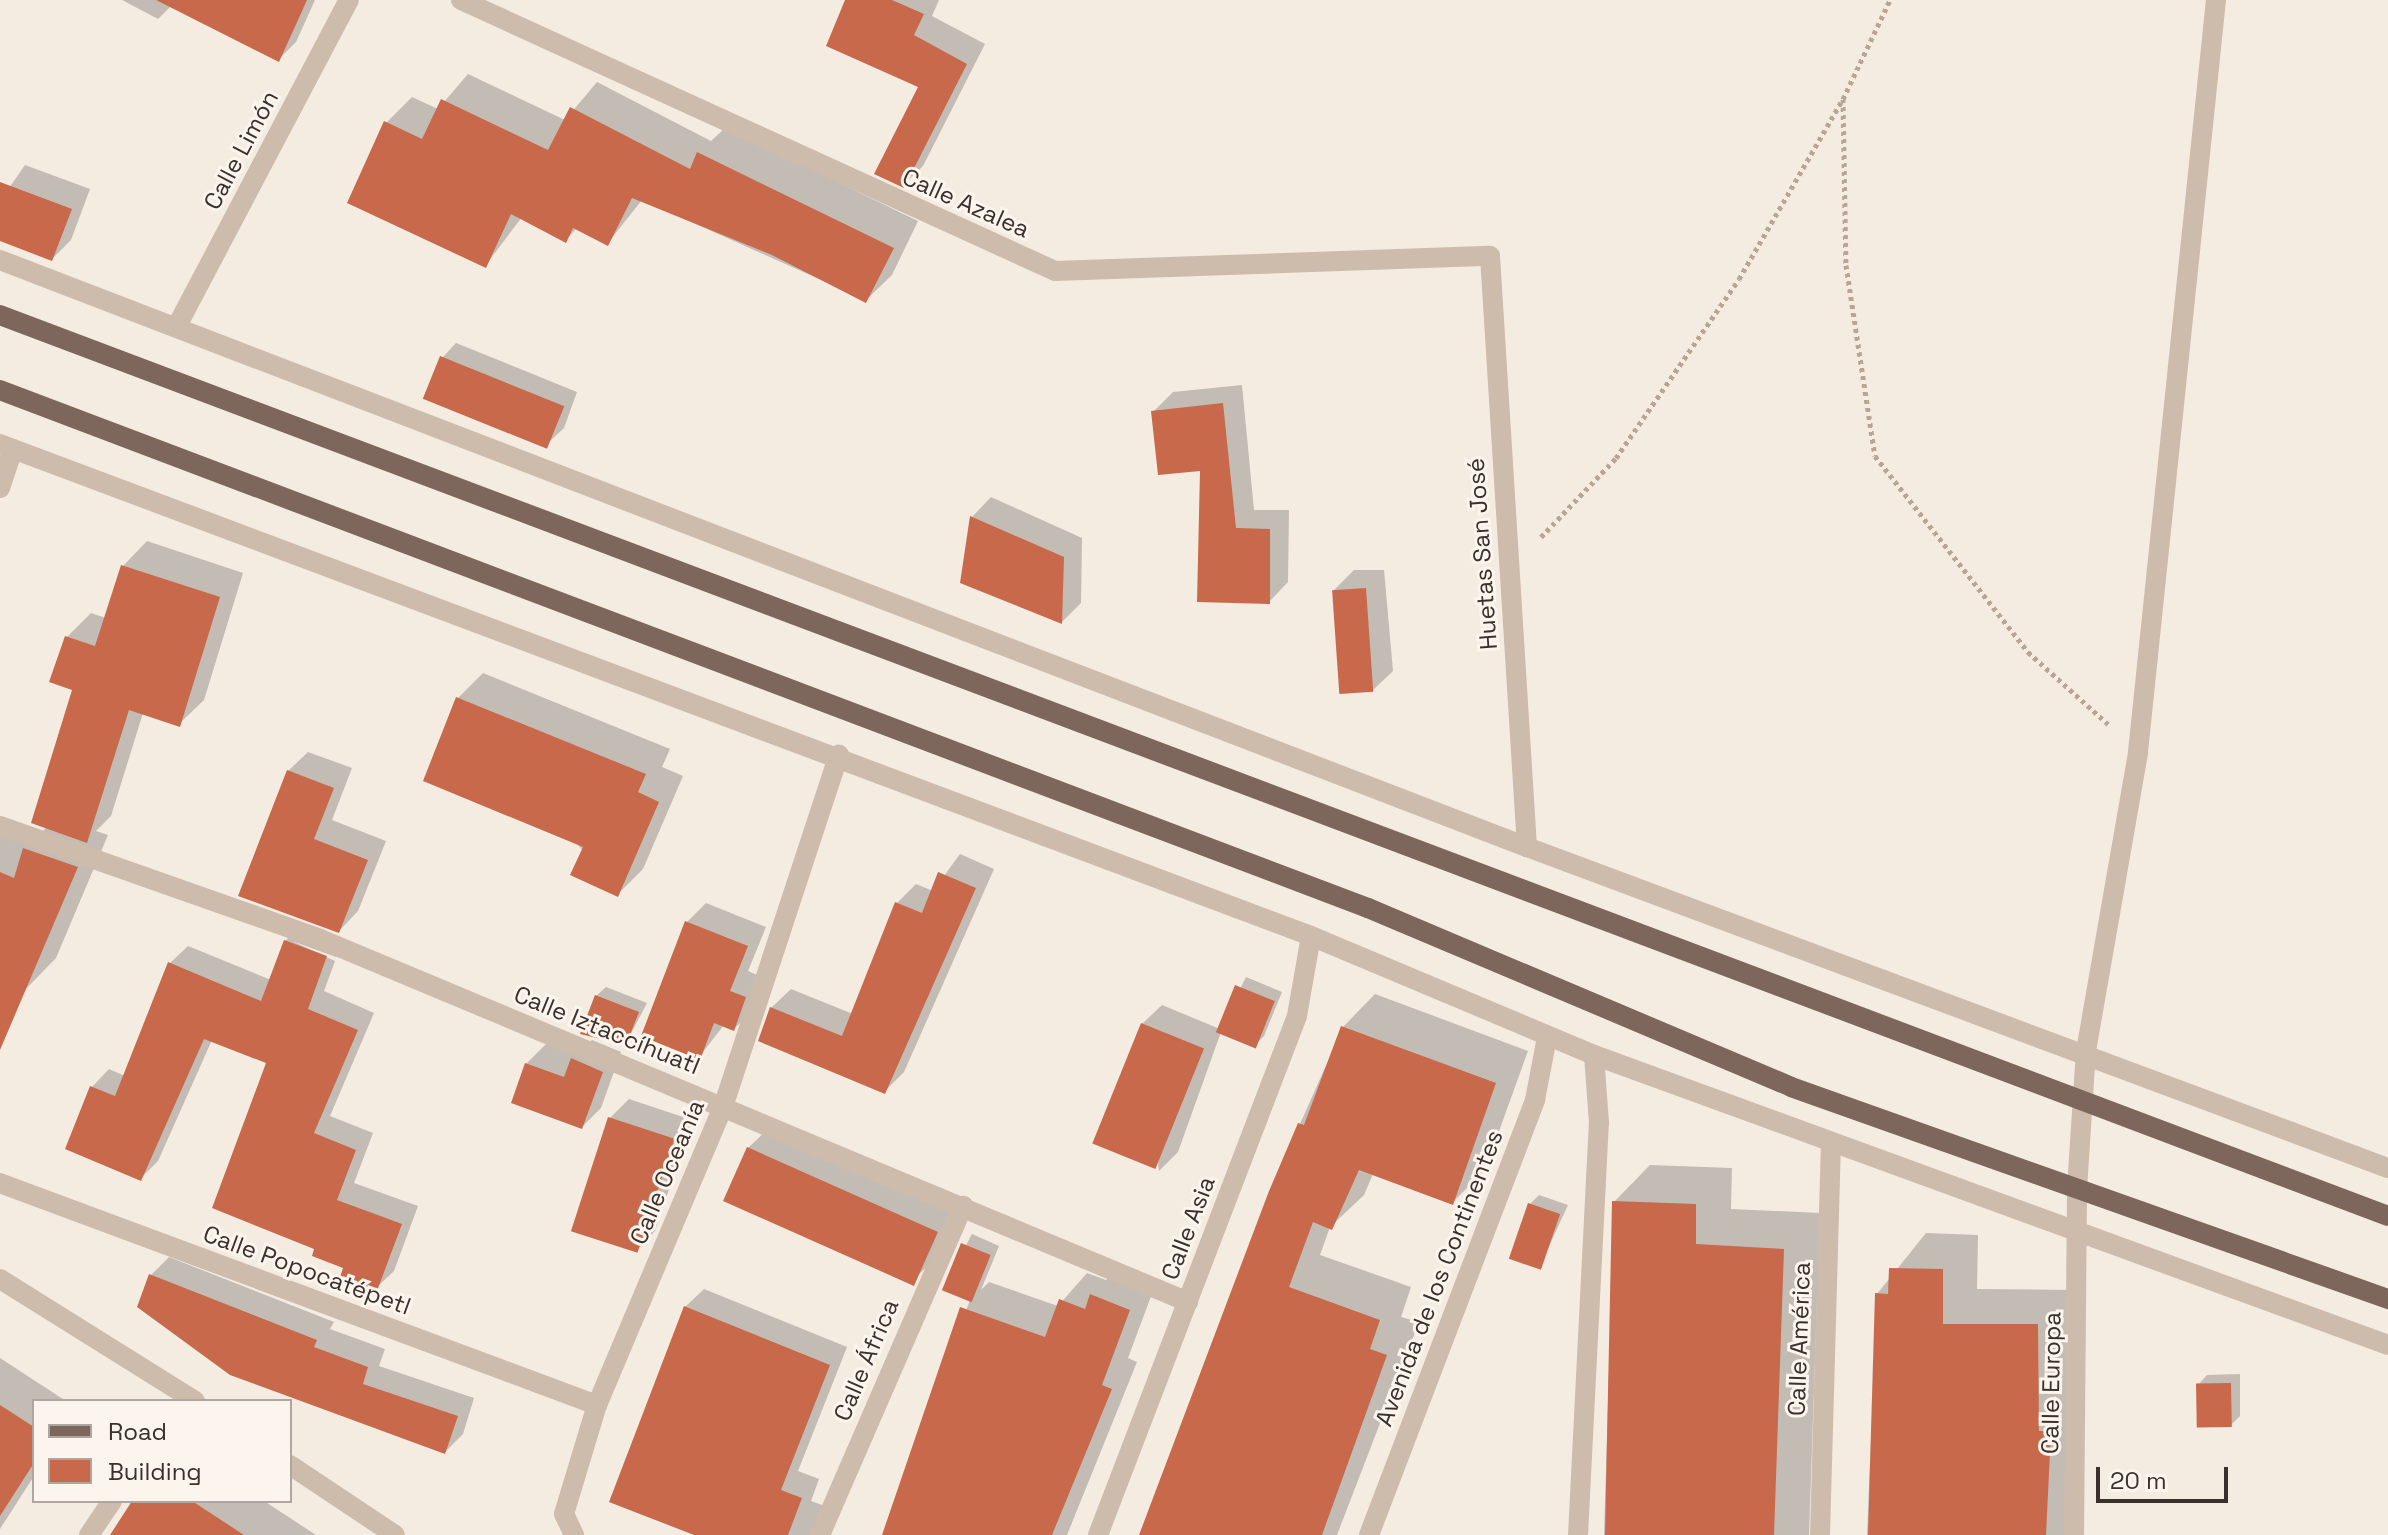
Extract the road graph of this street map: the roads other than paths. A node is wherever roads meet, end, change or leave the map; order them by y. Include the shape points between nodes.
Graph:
1 (349, 0) edge
2 (461, 0) edge
3 (2216, 0) edge
4 (1490, 256) joint
5 (0, 260) edge
6 (0, 315) edge
7 (178, 324) junction
8 (0, 390) edge
9 (6, 446) edge
10 (0, 488) edge
11 (839, 755) junction
12 (0, 826) edge
13 (1527, 847) junction
14 (1311, 936) junction
15 (1547, 1037) junction
16 (2086, 1051) junction
17 (1594, 1055) junction
18 (2082, 1104) junction
19 (723, 1107) junction
20 (1831, 1144) junction
21 (2388, 1168) edge
22 (0, 1183) edge
23 (2077, 1189) junction
24 (963, 1206) junction
25 (2388, 1216) edge
26 (2079, 1231) junction
27 (0, 1279) edge
28 (2388, 1299) edge
29 (1188, 1302) junction
30 (2388, 1345) edge
31 (192, 1399) edge
32 (597, 1405) junction
33 (292, 1466) edge
34 (111, 1503) edge
35 (89, 1535) edge
36 (395, 1535) edge
37 (574, 1535) edge
38 (820, 1535) edge
39 (1098, 1535) edge
40 (1369, 1535) edge
41 (1578, 1535) edge
42 (1820, 1535) edge
43 (2074, 1535) edge

1 - 7 street, Calle Limón
2 - 4 street, Calle Azalea via 1055,271
3 - 16 street, Calle Europa via 2138,752
4 - 13 street, Huetas San José
5 - 7 street
6 - 18 main road
7 - 13 street
8 - 23 main road via 1368,908 1791,1087
9 - 10 street
9 - 11 street
11 - 14 street
11 - 19 street, Calle Oceanía
12 - 19 street, Calle Iztaccíhuatl via 320,939
13 - 16 street
14 - 15 street
14 - 29 street, Calle Asia via 1297,1016
15 - 17 street
15 - 40 street, Avenida de los Continentes via 1535,1100
16 - 18 street, Calle Europa
16 - 21 street
17 - 20 street
17 - 41 street via 1599,1123
18 - 23 street, Calle Europa
18 - 25 main road
19 - 24 street, Calle Iztaccíhuatl
19 - 32 street, Calle Oceanía
20 - 26 street
20 - 42 street, Calle América
22 - 32 street, Calle Popocatépetl
23 - 26 street, Calle Europa
23 - 28 main road
24 - 29 street, Calle Iztaccíhuatl
24 - 38 street, Calle África
26 - 30 street
26 - 43 street, Calle Europa
27 - 31 street
29 - 39 street, Calle Asia
32 - 37 street, Calle Oceanía via 564,1514
33 - 36 street
34 - 35 street

